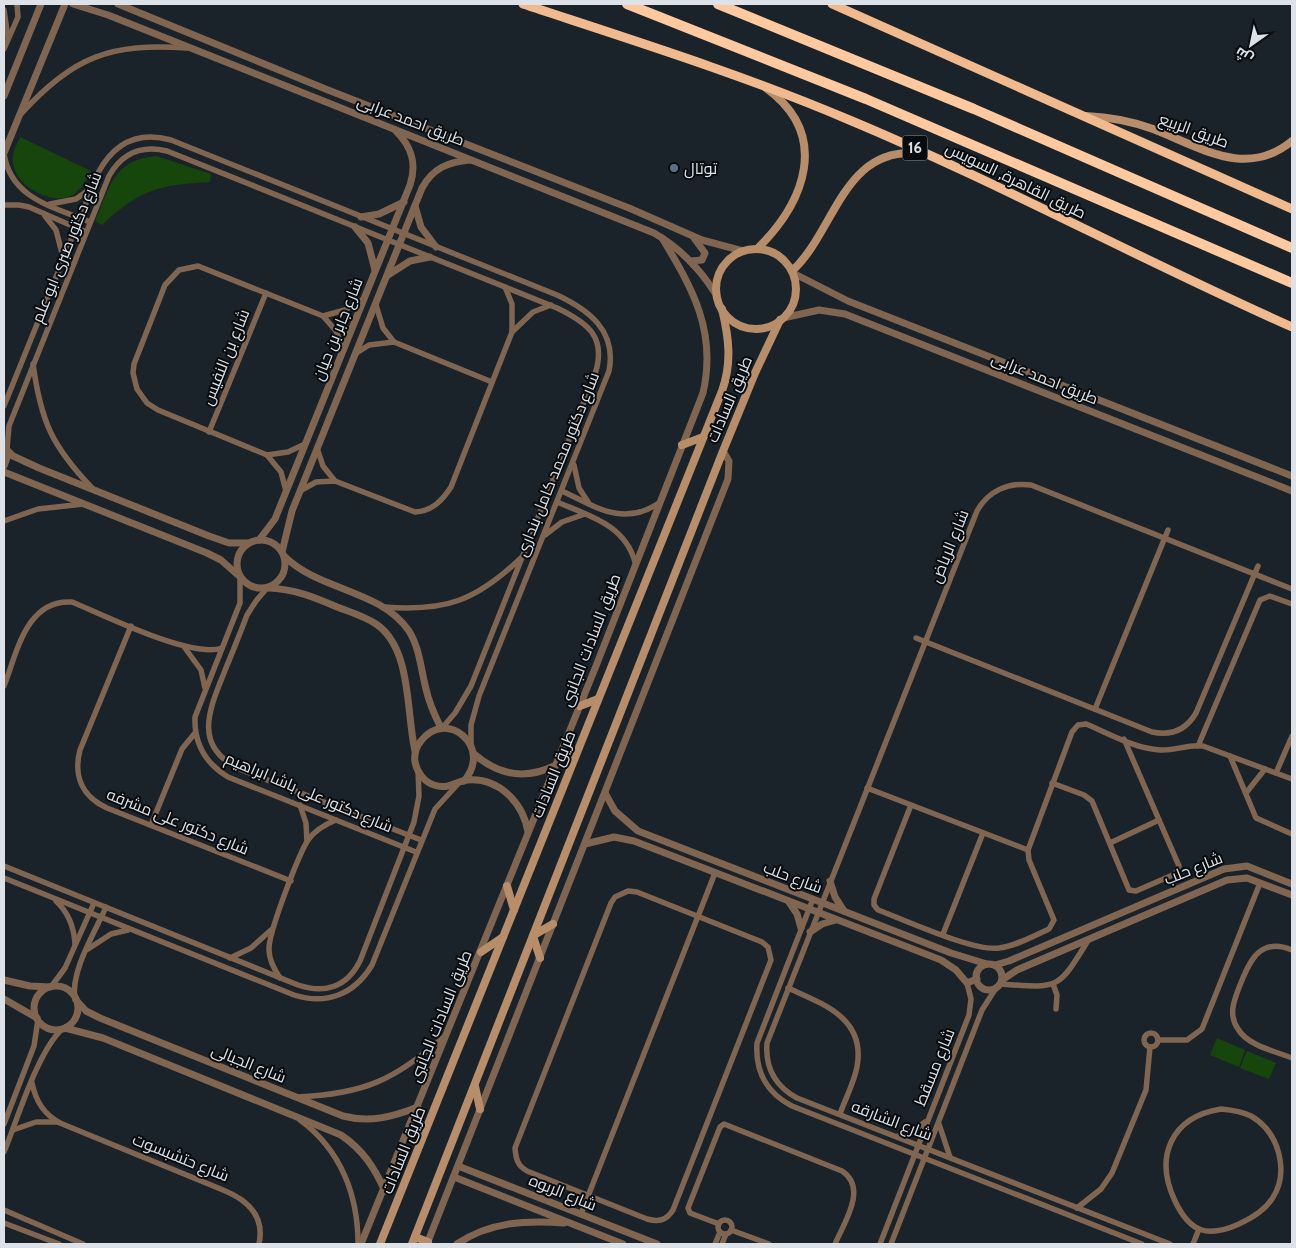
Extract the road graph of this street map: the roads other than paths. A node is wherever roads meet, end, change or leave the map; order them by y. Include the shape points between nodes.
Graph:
1 (17, 4) edge
2 (41, 4) edge
3 (65, 4) edge
4 (73, 4) edge
5 (118, 4) edge
6 (523, 4) edge
7 (627, 4) edge
8 (718, 4) edge
9 (832, 4) edge
10 (4, 10) edge
11 (8, 38) junction
12 (192, 48) junction
13 (4, 49) edge
14 (758, 83) junction
15 (328, 90) junction
16 (4, 96) edge
17 (324, 101) junction
18 (1084, 116) junction
19 (18, 118) junction
20 (392, 128) junction
21 (1292, 141) edge
22 (4, 154) edge
23 (930, 155) junction
24 (472, 160) junction
25 (251, 173) junction
26 (247, 184) junction
27 (91, 188) junction
28 (609, 200) junction
29 (404, 202) junction
30 (48, 204) junction
31 (4, 206) edge
32 (415, 206) junction
33 (1292, 209) edge
34 (605, 212) junction
35 (44, 214) junction
36 (361, 216) junction
37 (79, 217) junction
38 (90, 222) junction
39 (75, 227) junction
40 (355, 227) junction
41 (393, 230) junction
42 (86, 232) junction
43 (404, 234) junction
44 (689, 234) junction
45 (662, 238) junction
46 (388, 240) junction
47 (399, 244) junction
48 (436, 247) junction
49 (1292, 248) edge
50 (757, 249) junction
51 (743, 251) junction
52 (430, 257) junction
53 (63, 259) junction
54 (690, 261) junction
55 (375, 272) junction
56 (792, 272) junction
57 (386, 278) junction
58 (1292, 282) edge
59 (505, 287) junction
60 (266, 293) junction
61 (717, 296) junction
62 (364, 299) junction
63 (376, 303) junction
64 (551, 306) junction
65 (722, 309) junction
66 (323, 316) junction
67 (782, 319) junction
68 (895, 320) junction
69 (1292, 327) edge
70 (512, 332) junction
71 (890, 332) junction
72 (394, 342) junction
73 (344, 350) junction
74 (355, 354) junction
75 (33, 364) junction
76 (492, 382) junction
77 (588, 392) junction
78 (600, 397) junction
79 (4, 406) edge
80 (209, 432) junction
81 (703, 437) junction
82 (306, 443) junction
83 (682, 445) junction
84 (6, 448) edge
85 (317, 448) junction
86 (722, 451) junction
87 (268, 456) junction
88 (574, 461) junction
89 (1256, 462) junction
90 (4, 466) edge
91 (4, 472) edge
92 (1252, 475) junction
93 (1292, 476) edge
94 (335, 481) junction
95 (93, 490) junction
96 (300, 491) junction
97 (562, 491) junction
98 (1292, 491) edge
99 (286, 493) junction
100 (557, 502) junction
101 (86, 504) junction
102 (589, 504) junction
103 (659, 504) junction
104 (585, 514) junction
105 (4, 521) edge
106 (1168, 530) dead end
107 (544, 536) junction
108 (1164, 539) junction
109 (259, 540) junction
110 (249, 543) junction
111 (283, 554) junction
112 (523, 555) junction
113 (635, 562) junction
114 (1258, 566) dead end
115 (1254, 574) junction
116 (240, 576) junction
117 (268, 588) junction
118 (1292, 589) edge
119 (1292, 604) edge
120 (384, 607) junction
121 (131, 626) junction
122 (916, 638) dead end
123 (925, 641) junction
124 (184, 647) junction
125 (222, 648) junction
126 (4, 686) edge
127 (205, 689) junction
128 (598, 699) junction
129 (580, 706) junction
130 (1095, 709) junction
131 (441, 728) junction
132 (195, 733) junction
133 (1292, 736) edge
134 (1124, 739) junction
135 (471, 744) junction
136 (1198, 746) junction
137 (216, 751) junction
138 (415, 754) junction
139 (474, 754) junction
140 (1230, 756) junction
141 (205, 758) junction
142 (554, 766) junction
143 (1265, 769) junction
144 (418, 770) junction
145 (1276, 774) junction
146 (464, 780) junction
147 (1292, 780) edge
148 (1052, 783) junction
149 (457, 785) junction
150 (867, 788) junction
151 (605, 793) junction
152 (1246, 794) junction
153 (300, 805) junction
154 (910, 805) junction
155 (336, 820) junction
156 (1159, 820) junction
157 (151, 825) junction
158 (528, 833) junction
159 (983, 833) junction
160 (1292, 834) edge
161 (409, 836) junction
162 (421, 840) junction
163 (308, 841) junction
164 (1110, 842) junction
165 (585, 844) junction
166 (404, 847) junction
167 (1028, 850) junction
168 (416, 852) junction
169 (4, 866) edge
170 (715, 873) junction
171 (4, 878) edge
172 (291, 881) junction
173 (830, 881) junction
174 (1260, 883) junction
175 (1292, 884) edge
176 (507, 886) junction
177 (1292, 895) edge
178 (53, 898) junction
179 (813, 899) junction
180 (789, 902) junction
181 (821, 902) junction
182 (94, 903) junction
183 (106, 907) junction
184 (514, 910) junction
185 (809, 910) junction
186 (844, 911) junction
187 (90, 913) junction
188 (817, 913) junction
189 (698, 916) junction
190 (101, 918) junction
191 (836, 920) junction
192 (553, 924) junction
193 (802, 928) junction
194 (131, 930) junction
195 (271, 930) junction
196 (810, 932) junction
197 (943, 934) junction
198 (534, 935) junction
199 (503, 937) junction
200 (1089, 939) junction
201 (75, 946) junction
202 (1292, 950) edge
203 (86, 951) junction
204 (481, 952) junction
205 (230, 958) junction
206 (540, 958) junction
207 (991, 964) junction
208 (280, 978) junction
209 (976, 979) junction
210 (4, 980) edge
211 (967, 983) junction
212 (999, 984) junction
213 (1053, 984) junction
214 (298, 985) junction
215 (50, 987) junction
216 (788, 988) junction
217 (294, 995) junction
218 (4, 999) edge
219 (76, 999) junction
220 (1056, 1009) dead end
221 (37, 1019) junction
222 (64, 1029) junction
223 (447, 1034) junction
224 (1158, 1040) junction
225 (1150, 1047) junction
226 (1292, 1058) edge
227 (32, 1083) junction
228 (475, 1086) junction
229 (296, 1097) junction
230 (418, 1107) junction
231 (480, 1109) junction
232 (290, 1113) junction
233 (840, 1114) junction
234 (927, 1121) junction
235 (60, 1123) junction
236 (938, 1123) junction
237 (4, 1124) edge
238 (13, 1130) junction
239 (898, 1136) junction
240 (918, 1144) junction
241 (928, 1149) junction
242 (4, 1152) edge
243 (914, 1154) junction
244 (950, 1157) junction
245 (925, 1158) junction
246 (458, 1166) junction
247 (454, 1177) junction
248 (509, 1186) junction
249 (385, 1191) junction
250 (588, 1196) junction
251 (506, 1198) junction
252 (1077, 1208) junction
253 (4, 1210) edge
254 (581, 1214) junction
255 (4, 1223) edge
256 (570, 1223) junction
257 (719, 1224) junction
258 (1199, 1229) junction
259 (726, 1232) junction
260 (413, 1241) edge
261 (428, 1243) edge
262 (58, 1244) edge
263 (84, 1244) edge
264 (259, 1244) edge
265 (360, 1244) edge
266 (380, 1244) edge
267 (457, 1244) edge
268 (623, 1244) edge
269 (657, 1244) edge
270 (715, 1244) edge
271 (722, 1244) edge
272 (769, 1244) edge
273 (836, 1244) edge
274 (880, 1244) edge
275 (891, 1244) edge
276 (1142, 1244) edge
277 (1170, 1244) edge
278 (1193, 1244) edge

1 - 11 street via 18,17
2 - 16 street
3 - 19 street
4 - 12 street, طريق احمد عرابى
5 - 15 street, طريق احمد عرابى
6 - 14 highway, طريق القاهرة, السويس / 16
7 - 58 highway, طريق القاهرة, السويس / 16 via 866,99
8 - 49 highway via 966,106
9 - 18 highway
10 - 11 street
11 - 13 street
12 - 17 street, طريق احمد عرابى
12 - 19 street via 130,48 90,59 54,80
14 - 23 highway, طريق القاهرة, السويس / 16
14 - 50 main road via 793,115 802,134 805,159 796,196 779,224
15 - 17 street
15 - 28 street, طريق احمد عرابى
17 - 20 street, طريق احمد عرابى
18 - 21 main road, طريق الربيع via 1139,124 1235,159 1268,155
18 - 33 highway
19 - 22 street
20 - 24 street, طريق احمد عرابى
20 - 29 street, شارع جابر بن حيان via 408,145 413,162 413,178
22 - 30 street via 14,183
23 - 56 main road via 904,153 892,156 880,160 859,175 841,195 809,251
23 - 69 highway, طريق القاهرة, السويس / 16 via 1163,269
24 - 32 street, شارع جابر بن حيان via 448,163 432,173
24 - 34 street, طريق احمد عرابى
25 - 26 street
25 - 27 street, شارع دكتور صبرى ابو علم via 171,140 151,136 114,149 102,164
25 - 36 street, شارع دكتور صبرى ابو علم
26 - 38 street, شارع دكتور صبرى ابو علم via 167,151 137,150 120,160 114,168
26 - 40 street, شارع دكتور صبرى ابو علم
27 - 30 street via 76,199
27 - 37 street, شارع دكتور صبرى ابو علم
28 - 34 street
28 - 44 street, طريق احمد عرابى
29 - 36 street via 379,214
29 - 41 street, شارع جابر بن حيان
30 - 37 street
31 - 35 street via 19,205
32 - 43 street, شارع جابر بن حيان
32 - 48 street via 421,227
34 - 45 street, طريق احمد عرابى
35 - 39 street
35 - 53 street via 58,235
36 - 41 street, شارع دكتور صبرى ابو علم
37 - 38 street
37 - 39 street, شارع دكتور صبرى ابو علم
38 - 42 street, شارع دكتور صبرى ابو علم
39 - 42 street
39 - 53 street, شارع دكتور صبرى ابو علم
40 - 46 street, شارع دكتور صبرى ابو علم
40 - 55 street via 370,247
41 - 43 street, شارع دكتور محمد كامل بندارى
41 - 46 street, شارع جابر بن حيان
42 - 75 street, شارع دكتور صبرى ابو علم
43 - 47 street, شارع جابر بن حيان
43 - 48 street, شارع دكتور محمد كامل بندارى
44 - 51 street, طريق احمد عرابى
44 - 54 street via 705,253 702,260
45 - 54 street, طريق احمد عرابى
45 - 83 street, طريق السادات الجانبى via 692,288 705,333 706,382
46 - 47 street, شارع دكتور محمد كامل بندارى
46 - 55 street, شارع جابر بن حيان
47 - 52 street, شارع دكتور محمد كامل بندارى
47 - 57 street, شارع جابر بن حيان
48 - 78 street, شارع دكتور محمد كامل بندارى via 557,296 593,316 606,334 610,352 609,371
50 - 51 main road
50 - 56 main road via 778,255
51 - 61 main road via 730,258 720,270
52 - 57 street via 401,265
52 - 59 street, شارع دكتور محمد كامل بندارى
53 - 79 street, شارع دكتور صبرى ابو علم
54 - 61 street, طريق احمد عرابى
55 - 62 street, شارع جابر بن حيان
56 - 67 main road via 796,293 792,306
56 - 68 street, طريق احمد عرابى
57 - 63 street, شارع جابر بن حيان
59 - 64 street, شارع دكتور محمد كامل بندارى
59 - 70 street via 512,304
60 - 66 street
60 - 80 street, شارع بن النفيس
60 - 80 street via 208,269 188,267 172,277 156,307 134,364 137,390 154,408
61 - 65 main road
62 - 66 street via 345,310
62 - 73 street, شارع جابر بن حيان
63 - 72 street via 383,328
63 - 74 street, شارع جابر بن حيان
64 - 70 street via 533,312
64 - 77 street, شارع دكتور محمد كامل بندارى via 587,325 598,343 599,364
65 - 67 main road via 735,322 746,327 764,328
65 - 81 main road, طريق السادات via 729,360 724,383
66 - 73 street via 336,331
67 - 71 street, طريق احمد عرابى via 828,311 845,314
67 - 86 main road, طريق السادات
68 - 71 street
68 - 89 street, طريق احمد عرابى
70 - 76 street
71 - 92 street, طريق احمد عرابى
72 - 74 street via 369,345
72 - 76 street
73 - 82 street, شارع جابر بن حيان
74 - 85 street, شارع جابر بن حيان
75 - 84 street, شارع دكتور صبرى ابو علم via 8,426
75 - 95 street via 39,401 50,432 67,461
76 - 94 street via 451,486 431,508 423,512 407,510
77 - 78 street
77 - 112 street, شارع دكتور محمد كامل بندارى
78 - 88 street, شارع دكتور محمد كامل بندارى
80 - 87 street
81 - 83 main road
81 - 128 main road, طريق السادات
82 - 87 street via 288,452
82 - 99 street, شارع جابر بن حيان
83 - 103 street, طريق السادات الجانبى
84 - 90 street
84 - 95 street via 21,460
85 - 94 street via 323,466
85 - 96 street, شارع جابر بن حيان
86 - 151 street via 729,461 728,479
86 - 198 main road, طريق السادات
87 - 99 street via 281,472
88 - 97 street, شارع دكتور محمد كامل بندارى
88 - 102 street via 579,488
89 - 92 street
89 - 93 street, طريق احمد عرابى
91 - 101 street
92 - 98 street, طريق احمد عرابى
94 - 96 street via 316,482
95 - 110 street via 220,540
96 - 111 street, شارع جابر بن حيان via 288,522
97 - 100 street, شارع دكتور محمد كامل بندارى
97 - 102 street
99 - 109 street, شارع جابر بن حيان via 272,526
100 - 104 street
100 - 107 street, شارع دكتور محمد كامل بندارى
101 - 105 street via 38,509
101 - 116 street via 215,556
102 - 103 street via 628,515 644,512
103 - 113 street, طريق السادات الجانبى
104 - 107 street via 562,522
104 - 113 street via 618,531 629,545
106 - 108 street
107 - 135 street, شارع دكتور محمد كامل بندارى via 479,696 471,724
108 - 115 street, شارع الرياض
108 - 123 street, شارع الرياض via 1031,485 997,490 977,511
108 - 130 street
109 - 110 street
109 - 111 street via 272,543
110 - 116 street via 237,557
111 - 117 street via 283,575
111 - 120 street via 309,576
112 - 120 street via 491,584 460,600 425,608
112 - 131 street, شارع دكتور محمد كامل بندارى via 471,686
113 - 129 street, طريق السادات الجانبى
114 - 115 street
115 - 118 street, شارع الرياض
115 - 130 street via 1196,713 1185,727 1160,734
116 - 117 street via 249,586
116 - 125 street, شارع دكتور على باشا ابراهيم via 240,603
117 - 137 street, شارع دكتور على باشا ابراهيم via 248,615 209,711 208,732
117 - 138 street via 301,592 366,618 386,632 402,664
119 - 136 street via 1270,596 1260,600
120 - 131 street via 403,623 416,644 429,701
121 - 124 street
121 - 126 street via 72,602 48,605 30,622
121 - 157 street, شارع دكتور على مشرفه via 80,750 77,773 91,799
122 - 123 street
123 - 130 street
123 - 150 street, شارع الرياض
124 - 125 street via 207,652
124 - 127 street via 201,670
125 - 127 street, شارع دكتور على باشا ابراهيم
127 - 132 street, شارع دكتور على باشا ابراهيم via 195,717
128 - 129 main road
128 - 184 main road, طريق السادات
129 - 142 street, طريق السادات الجانبى
131 - 135 street via 459,732
131 - 138 street via 424,737
132 - 141 street, شارع دكتور على باشا ابراهيم
132 - 157 street via 182,749
133 - 145 street
134 - 136 street via 1158,750
134 - 148 street via 1086,724 1078,725 1072,732
134 - 156 street
135 - 139 street
136 - 140 street
137 - 141 street
137 - 161 street, شارع دكتور على باشا ابراهيم via 237,768
138 - 144 street
139 - 142 street via 484,763 508,773 532,774
139 - 146 street via 472,768
140 - 143 street
140 - 152 street
141 - 153 street, شارع دكتور على باشا ابراهيم via 228,776
142 - 158 street, طريق السادات الجانبى
143 - 145 street
143 - 152 street
144 - 149 street via 430,784 439,787
144 - 161 street via 418,809
145 - 147 street
146 - 149 street
146 - 158 street via 493,784 510,796 523,813
148 - 164 street via 1090,798
148 - 167 street
149 - 162 street via 435,809
150 - 154 street
150 - 173 street, شارع الرياض
151 - 165 street
151 - 179 street, شارع حلب via 621,819 638,831
152 - 160 street via 1256,818
153 - 155 street, شارع دكتور على باشا ابراهيم
153 - 163 street
154 - 159 street
154 - 197 street via 874,902 878,910
155 - 163 street via 320,828
155 - 166 street, شارع دكتور على باشا ابراهيم
156 - 164 street
156 - 164 street via 1179,866 1175,874 1131,891
157 - 172 street, شارع دكتور على مشرفه
158 - 176 street, طريق السادات الجانبى
159 - 167 street
159 - 197 street
161 - 162 street, شارع دكتور على باشا ابراهيم
161 - 166 street
162 - 168 street
163 - 172 street
165 - 170 street, شارع حلب via 604,838 624,838
165 - 192 street
166 - 168 street, شارع دكتور على باشا ابراهيم
166 - 214 street via 355,970 348,978 329,988 319,990
167 - 197 street via 1054,920 1051,927 1008,946 990,949
168 - 217 street via 372,965 362,979 350,990 329,999
169 - 182 street
170 - 180 street, شارع حلب
170 - 189 street
171 - 178 street
172 - 195 street
173 - 181 street, شارع الرياض
173 - 186 street
174 - 177 street, شارع حلب
174 - 200 street, شارع حلب via 1247,878 1227,880
174 - 224 street via 1202,1029 1187,1040
175 - 207 street, شارع حلب via 1247,866 1224,868 1008,961
176 - 184 main road
176 - 204 street, طريق السادات الجانبى
178 - 187 street
178 - 201 street via 72,924
179 - 181 street, شارع حلب
179 - 185 street
180 - 185 street, شارع حلب
180 - 193 street
181 - 186 street, شارع حلب
181 - 188 street, شارع الرياض
182 - 183 street
182 - 187 street
183 - 190 street
183 - 205 street
184 - 199 main road, طريق السادات
185 - 188 street, شارع حلب
185 - 193 street, شارع الشارقه
186 - 207 street, شارع حلب via 951,953
187 - 190 street
187 - 201 street
188 - 191 street, شارع حلب
188 - 196 street, شارع الشارقه
189 - 250 street
189 - 250 street via 762,942 768,947 771,960 673,1210 669,1216 655,1221
189 - 250 street via 637,892 628,891 615,897 515,1148 518,1163 527,1171
190 - 194 street
190 - 203 street
191 - 196 street
191 - 211 street, شارع حلب via 946,963
192 - 198 main road
192 - 206 street
193 - 243 street, شارع الشارقه via 757,1043 761,1076 774,1094 792,1106
194 - 203 street via 107,936
194 - 217 street
195 - 205 street via 251,948
195 - 208 street via 269,951
196 - 216 street, شارع الشارقه
198 - 206 main road
198 - 228 main road, طريق السادات
199 - 204 main road
199 - 266 main road, طريق السادات
200 - 212 street, شارع حلب via 1017,970
200 - 213 street via 1065,976
201 - 215 street via 61,975
202 - 226 street via 1270,947 1255,955 1249,961 1232,1010 1244,1037
203 - 219 street via 74,981
204 - 223 street, طريق السادات الجانبى
205 - 208 street
206 - 231 street
207 - 209 street via 978,971
207 - 212 street via 1002,973
208 - 214 street
209 - 211 street
209 - 212 street via 984,988
210 - 215 street
211 - 234 street, شارع مسقط via 971,999 969,1015
212 - 213 street
212 - 236 street, شارع مسقط via 982,1010
213 - 220 street via 1057,995
214 - 217 street
215 - 219 street via 62,988
215 - 221 street via 36,1000
216 - 233 street via 840,1014 855,1038 857,1067
216 - 233 street, شارع الشارقه via 767,1043 770,1071 787,1093
218 - 221 street
219 - 222 street via 76,1016
219 - 229 street, شارع الجبالى via 86,1011 100,1018
221 - 222 street via 51,1029
221 - 237 street via 34,1046
222 - 227 street via 46,1050
222 - 232 street, شارع الجبالى via 103,1038
223 - 229 street via 412,1064 382,1081 350,1092
223 - 230 street, طريق السادات الجانبى
224 - 225 street via 1157,1045
224 - 225 street via 1154,1034 1147,1035 1145,1042
225 - 252 street via 1146,1090 1112,1173 1100,1189
227 - 235 street, شارع حتشبسوت via 38,1103
227 - 238 street
228 - 231 main road
228 - 260 main road, طريق السادات
229 - 230 street, شارع الجبالى via 355,1119 387,1118
230 - 249 street, طريق السادات الجانبى
231 - 246 street
232 - 249 street, شارع الجبالى via 342,1135 355,1145 367,1158
232 - 265 street via 326,1144 339,1163 355,1206
233 - 239 street, شارع الشارقه
234 - 239 street via 914,1131
234 - 240 street, شارع مسقط
235 - 238 street, شارع حتشبسوت via 36,1122
235 - 264 street, شارع حتشبسوت via 239,1196 258,1218
236 - 241 street, شارع مسقط
236 - 244 street
238 - 242 street
239 - 240 street, شارع الشارقه
240 - 241 street, شارع الشارقه
240 - 243 street, شارع مسقط
241 - 244 street, شارع الشارقه
241 - 245 street, شارع مسقط
243 - 245 street, شارع الشارقه
243 - 274 street, شارع مسقط
244 - 252 street, شارع الشارقه
245 - 275 street, شارع مسقط
245 - 276 street, شارع الشارقه
246 - 247 street
246 - 248 street, شارع الربوه
247 - 251 street, شارع الربوه
247 - 261 street
248 - 251 street
248 - 254 street, شارع الربوه
249 - 265 street, طريق السادات الجانبى
250 - 254 street
251 - 256 street, شارع الربوه
252 - 277 street, شارع الشارقه
253 - 263 street
254 - 269 street, شارع الربوه
255 - 262 street
256 - 267 street via 509,1223
256 - 268 street, شارع الربوه
257 - 259 street
257 - 259 street via 728,1221 731,1225
257 - 273 street via 690,1213 688,1208 724,1124 850,1177 854,1196
258 - 258 street via 1215,1233 1251,1219 1263,1210 1278,1187 1280,1161 1273,1139 1252,1116 1222,1109 1206,1111 1195,1116 1176,1134 1169,1146 1165,1165 1167,1185 1185,1220
258 - 278 street
259 - 270 street
259 - 271 street
259 - 272 street
260 - 261 main road

